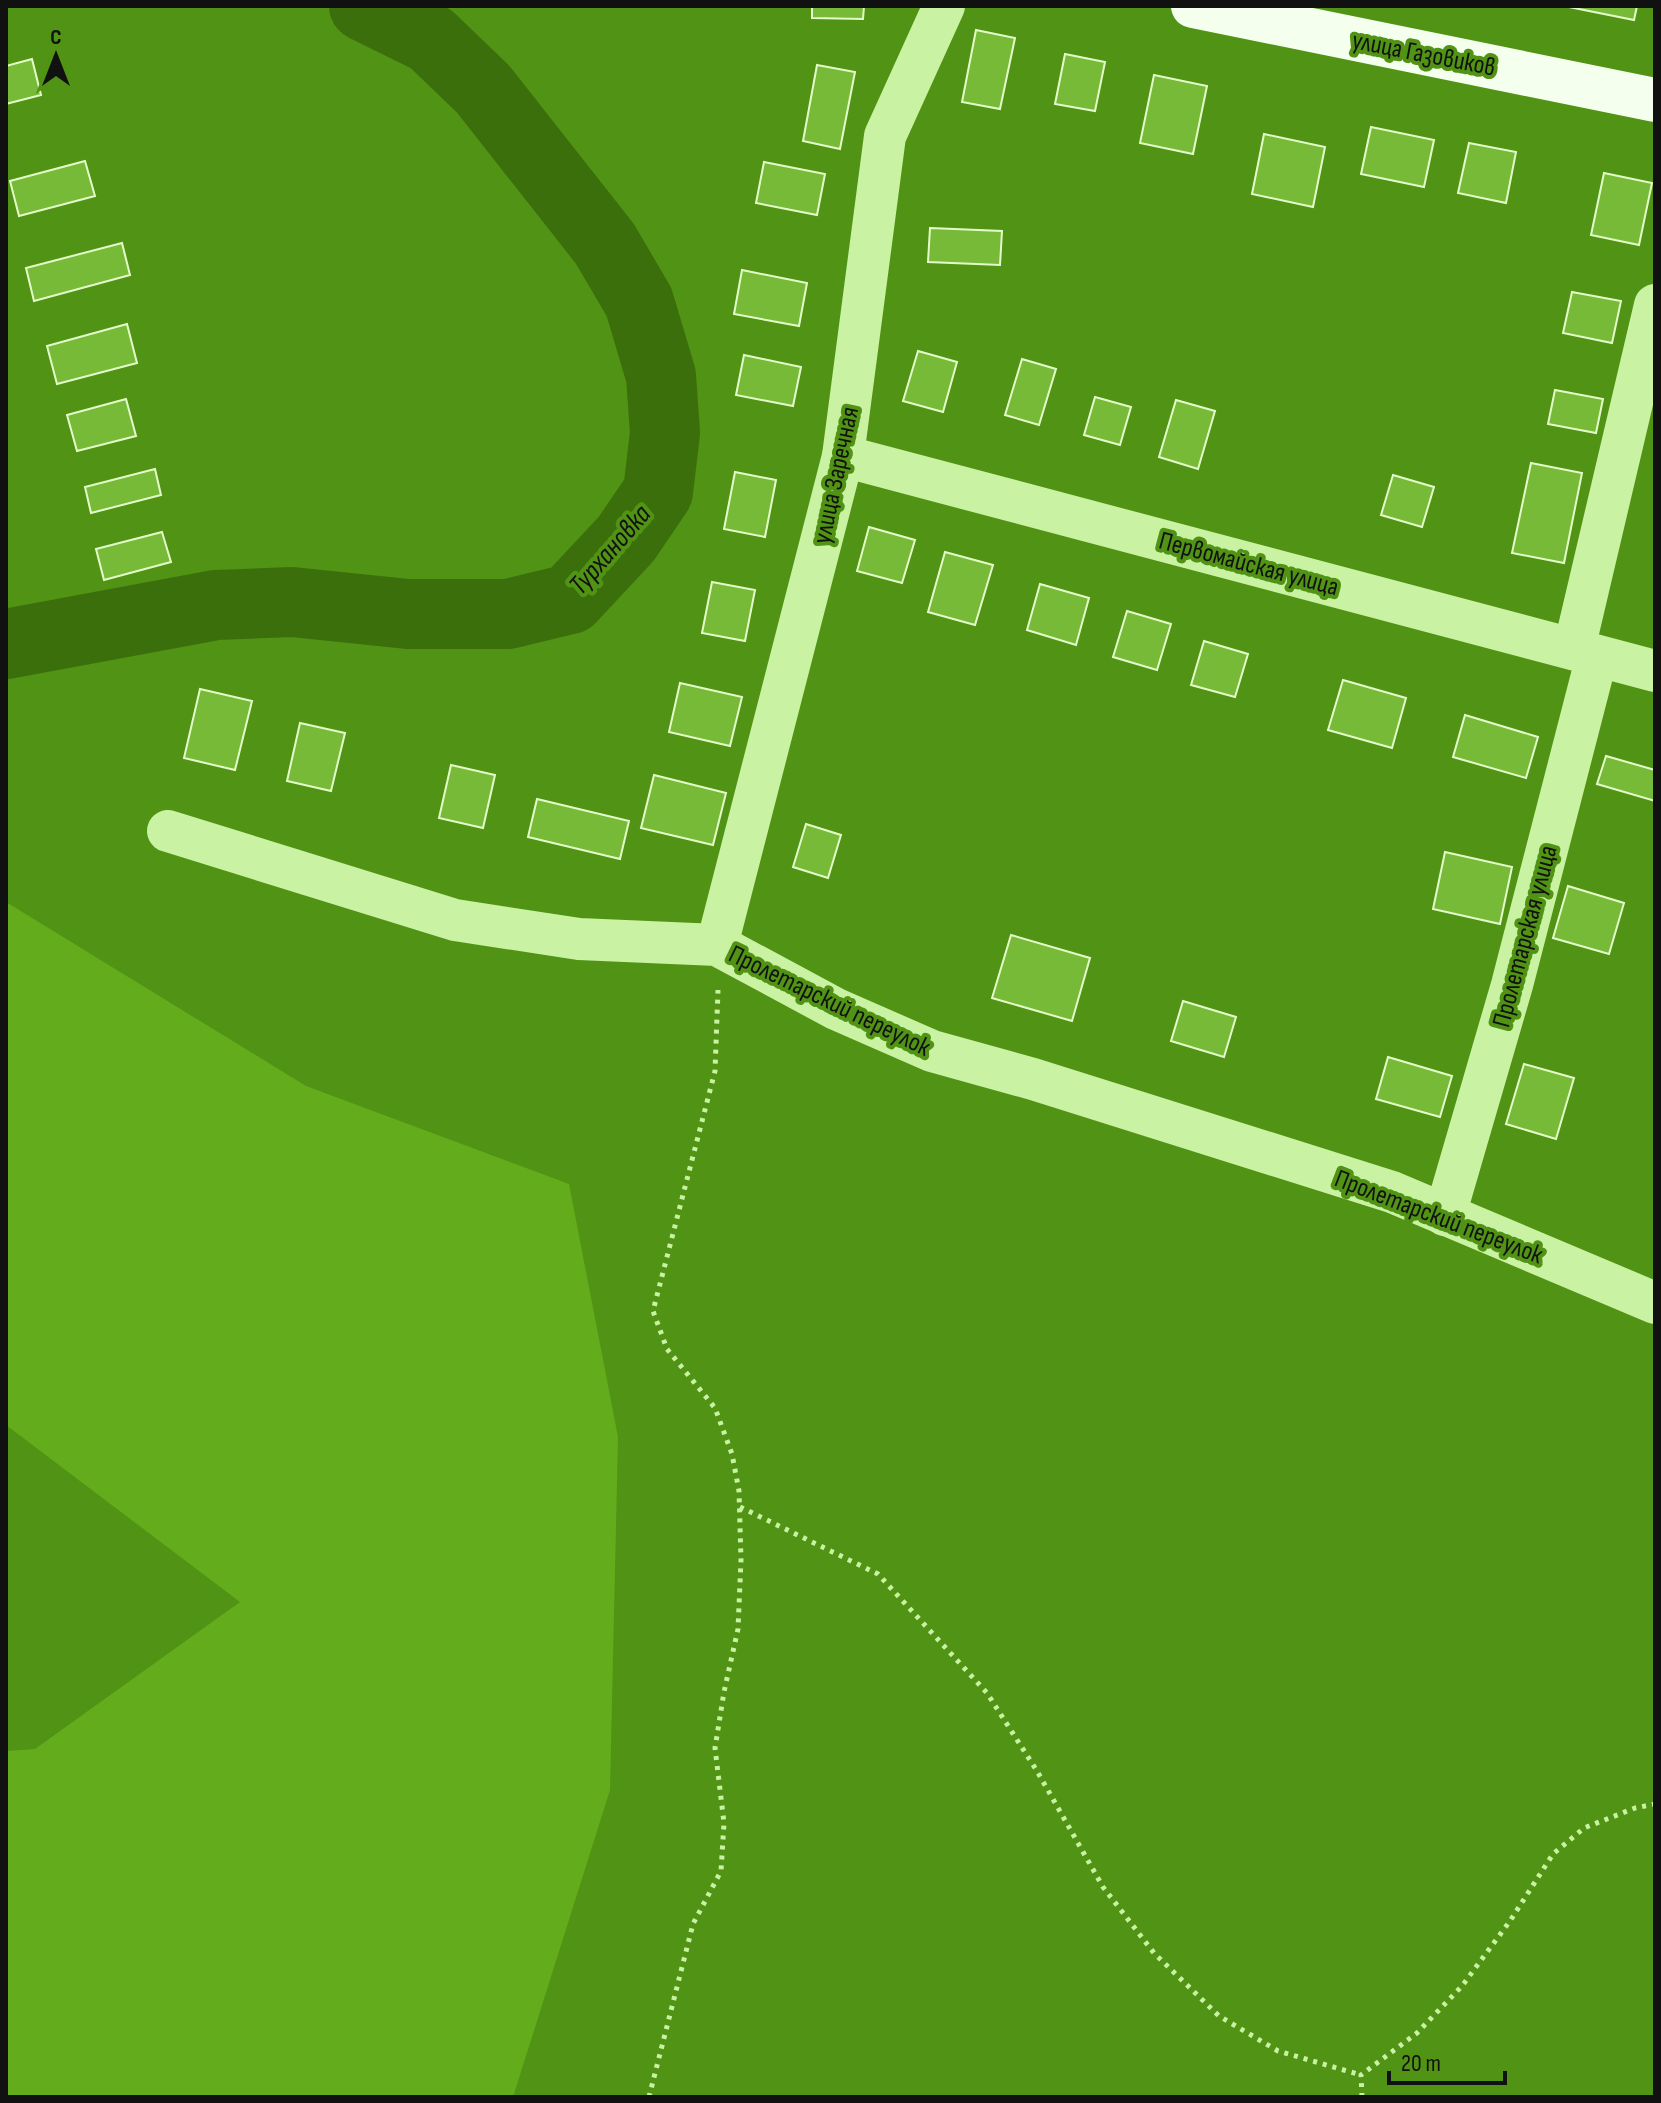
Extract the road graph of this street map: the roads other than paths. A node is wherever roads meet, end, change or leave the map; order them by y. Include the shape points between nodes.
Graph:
1 (944, 6) edge
2 (1193, 6) edge
3 (1655, 100) edge
4 (1655, 305) edge
5 (843, 456) junction
6 (1586, 652) junction
7 (1655, 671) edge
8 (168, 831) dead end
9 (717, 945) junction
10 (1445, 1215) junction
11 (1655, 1303) edge

1 - 5 street, улица Заречная via 885,136
2 - 3 main road, улица Газовиков
4 - 6 street, Пролетарская улица
5 - 6 street, Первомайская улица
5 - 9 street, улица Заречная
6 - 7 street, Первомайская улица
6 - 10 street, Пролетарская улица via 1512,985
8 - 9 street, Пролетарский переулок via 455,920 579,939
9 - 10 street, Пролетарский переулок via 836,1009 932,1051 1392,1192
10 - 11 street, Пролетарский переулок

